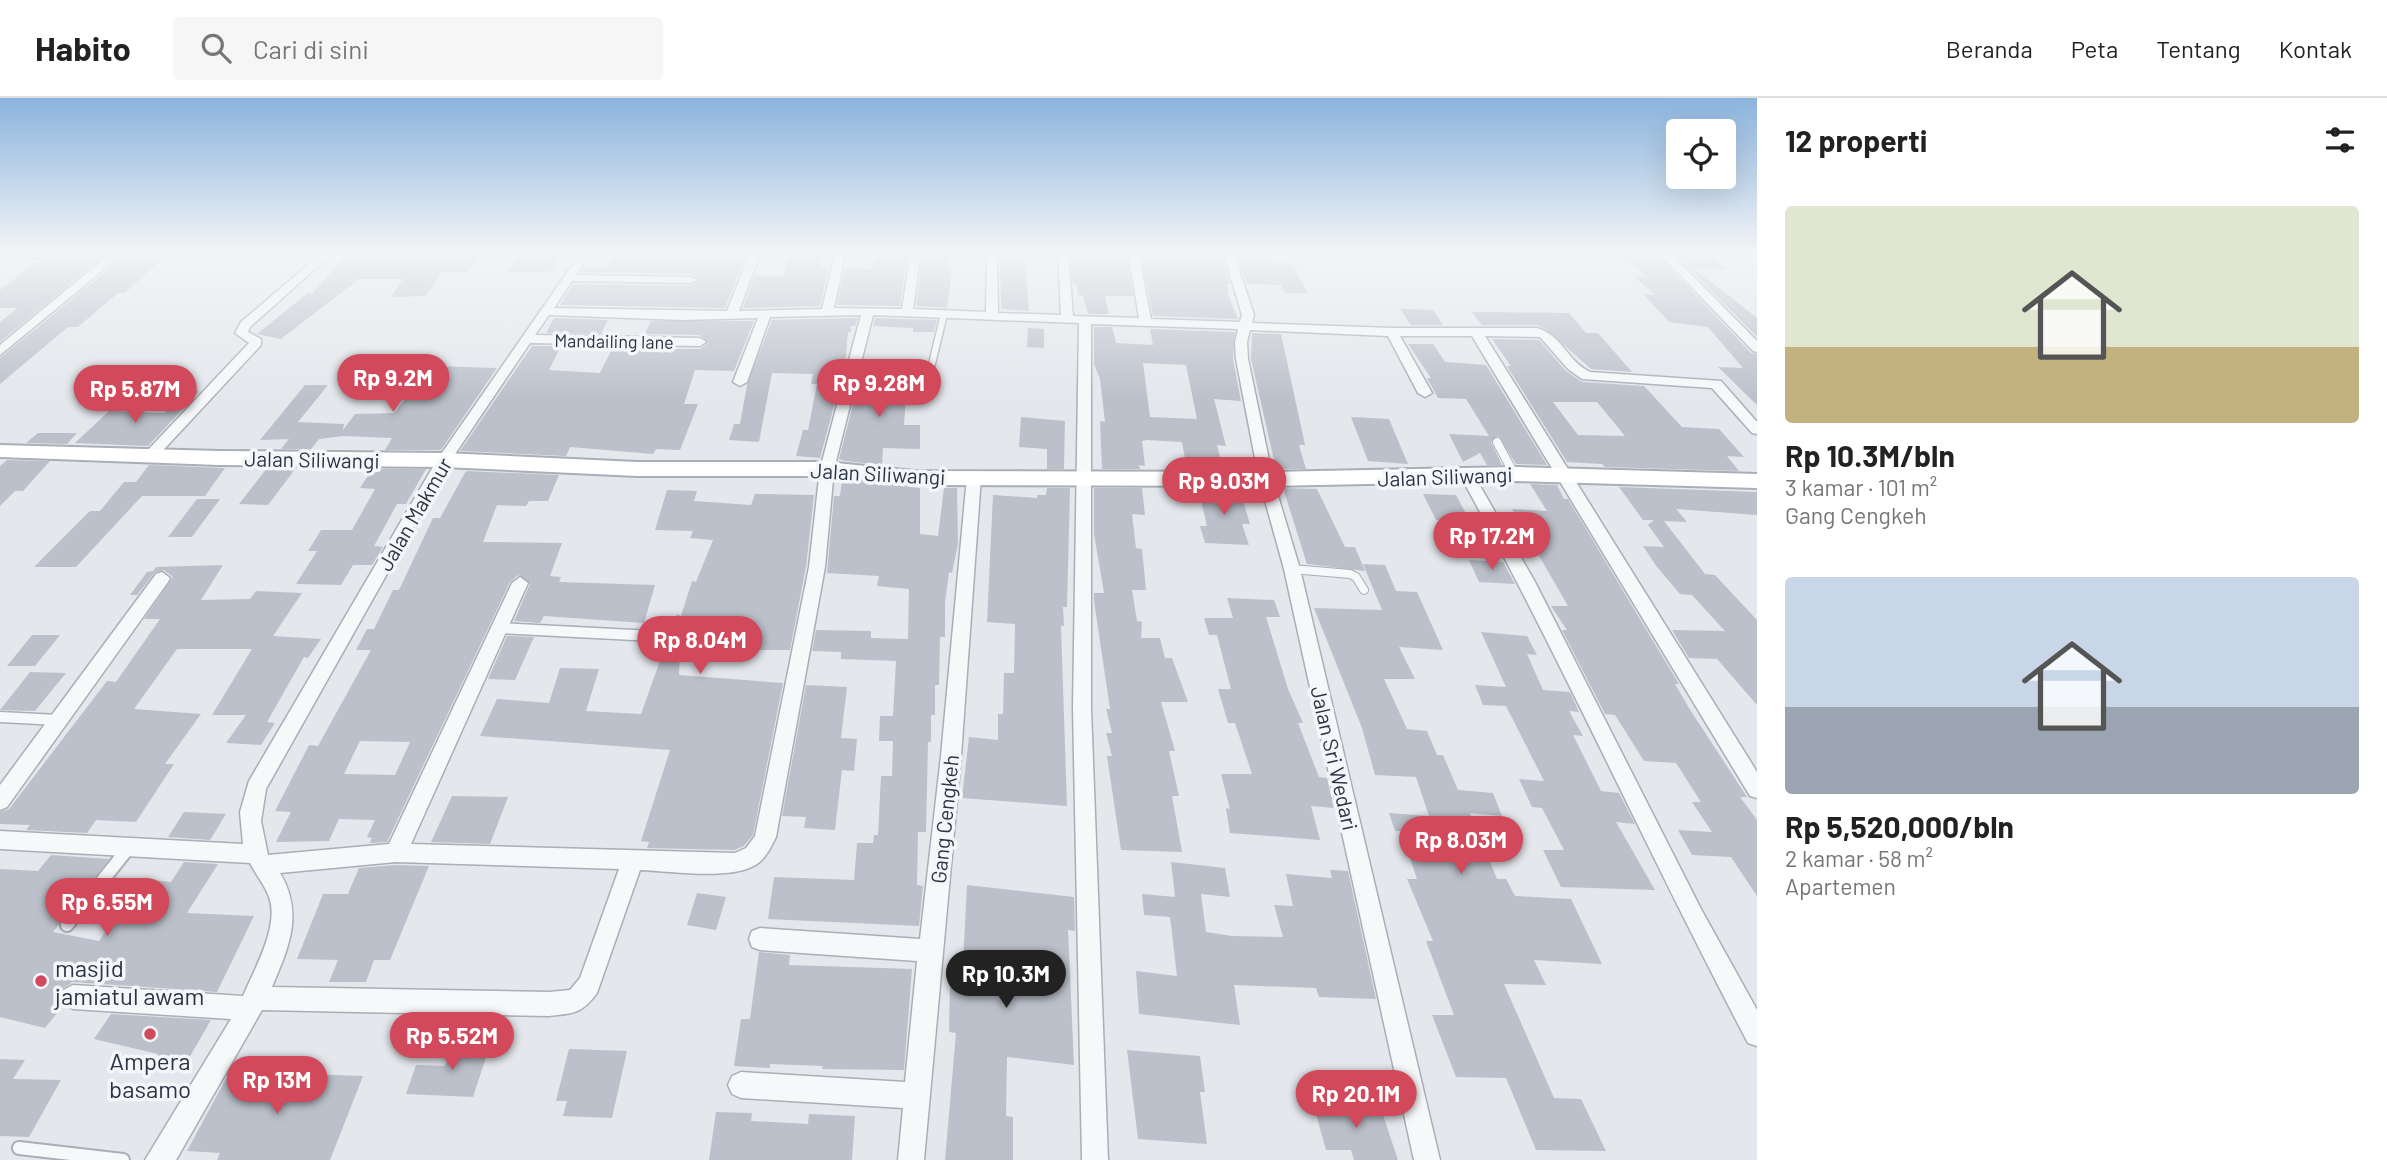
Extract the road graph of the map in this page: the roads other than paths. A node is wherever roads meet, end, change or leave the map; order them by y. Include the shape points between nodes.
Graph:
1 (60, 301) edge
2 (274, 301) edge
3 (553, 301) edge
4 (737, 301) edge
5 (829, 301) edge
6 (909, 301) edge
7 (992, 301) edge
8 (1066, 301) edge
9 (1142, 301) edge
10 (1243, 301) edge
11 (1711, 301) edge
12 (546, 311) junction
13 (827, 311) junction
14 (868, 311) junction
15 (907, 312) junction
16 (765, 314) junction
17 (944, 314) junction
18 (731, 315) junction
19 (992, 317) junction
20 (1067, 319) junction
21 (1085, 320) junction
22 (1146, 323) junction
23 (1245, 326) junction
24 (1392, 332) junction
25 (1477, 333) junction
26 (528, 339) junction
27 (701, 342) dead end
28 (1757, 348) edge
29 (0, 351) edge
30 (929, 376) dead end
31 (740, 383) dead end
32 (1425, 393) dead end
33 (1757, 430) edge
34 (1497, 442) dead end
35 (0, 451) edge
36 (150, 456) junction
37 (444, 460) junction
38 (827, 469) junction
39 (1514, 474) junction
40 (1565, 475) junction
41 (974, 477) junction
42 (1468, 477) junction
43 (1084, 478) junction
44 (1266, 480) junction
45 (1757, 481) edge
46 (1292, 569) junction
47 (162, 578) dead end
48 (520, 583) dead end
49 (1364, 590) dead end
50 (500, 628) junction
51 (692, 638) dead end
52 (0, 718) edge
53 (60, 720) junction
54 (1757, 790) edge
55 (0, 801) edge
56 (0, 840) edge
57 (128, 848) junction
58 (396, 853) junction
59 (634, 859) junction
60 (260, 860) junction
61 (67, 925) dead end
62 (760, 939) dead end
63 (929, 950) junction
64 (73, 997) dead end
65 (251, 1003) junction
66 (1757, 1034) edge
67 (741, 1086) dead end
68 (917, 1097) junction
69 (19, 1149) dead end
70 (123, 1160) edge
71 (158, 1160) edge
72 (911, 1160) edge
73 (1094, 1160) edge
74 (1427, 1160) edge

1 - 29 street
2 - 36 street via 241,333 257,342
3 - 12 street, Jalan Makmur
4 - 18 street
5 - 13 street
6 - 15 street
7 - 19 street
8 - 20 street
9 - 22 street
10 - 23 street, Jalan Sri Wedari via 1248,315
11 - 28 street
12 - 18 street
12 - 26 street, Jalan Makmur
13 - 14 street
13 - 16 street
14 - 15 street
14 - 38 street
15 - 17 street
16 - 18 street
16 - 31 street
17 - 19 street
17 - 30 lane
19 - 20 street
20 - 21 street
21 - 22 street
21 - 43 street
22 - 23 street
23 - 24 street
23 - 44 street, Jalan Sri Wedari via 1242,359
24 - 25 street
24 - 32 street
25 - 33 street via 1542,333 1573,370 1587,376 1716,384
25 - 40 street
26 - 27 street, Mandailing lane
26 - 37 street, Jalan Makmur
34 - 39 lane
35 - 36 street, Jalan Siliwangi
36 - 37 street, Jalan Siliwangi
37 - 38 street, Jalan Siliwangi via 637,469
37 - 60 street, Jalan Makmur via 256,787 250,820
38 - 41 street, Jalan Siliwangi via 914,478
38 - 59 street via 817,567 761,846 747,861 735,863
39 - 40 street, Jalan Siliwangi
39 - 42 street, Jalan Siliwangi
40 - 45 street, Jalan Siliwangi
40 - 54 street
41 - 43 street, Jalan Siliwangi
41 - 63 street, Gang Cengkeh via 951,756
42 - 44 street, Jalan Siliwangi
42 - 66 street via 1521,571 1680,891
43 - 44 street, Jalan Siliwangi
43 - 73 street via 1082,708
44 - 46 street, Jalan Sri Wedari
46 - 49 lane via 1350,574
46 - 74 street, Jalan Sri Wedari
47 - 53 street
48 - 50 street
50 - 51 lane
50 - 58 street
52 - 53 lane
53 - 55 street
56 - 57 street
57 - 60 street
57 - 61 lane
58 - 59 street
58 - 60 street
59 - 65 street via 586,993 576,1001
60 - 65 street via 283,909 274,954
62 - 63 street
63 - 68 street, Gang Cengkeh
64 - 65 street
65 - 71 street
67 - 68 street
68 - 72 street, Gang Cengkeh
69 - 70 lane

